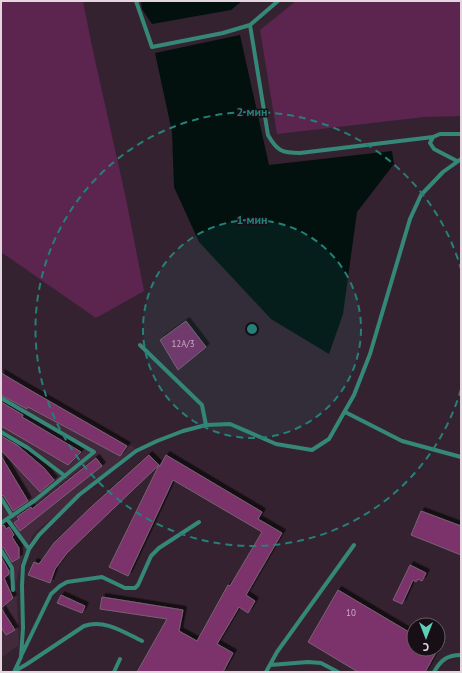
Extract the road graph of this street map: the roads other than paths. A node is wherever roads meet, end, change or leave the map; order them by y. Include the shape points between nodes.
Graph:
1 (136, 1) edge
2 (278, 1) edge
3 (250, 25) junction
4 (461, 134) edge
5 (433, 137) junction
6 (459, 160) edge
7 (140, 345) dead end
8 (1, 398) edge
9 (345, 412) junction
10 (206, 425) junction
11 (1, 432) edge
12 (461, 457) edge
13 (65, 476) junction
14 (1, 498) edge
15 (12, 516) junction
16 (7, 519) junction
17 (200, 522) dead end
18 (1, 523) edge
19 (354, 545) dead end
20 (29, 549) junction
21 (1, 550) edge
22 (13, 590) dead end
23 (142, 641) dead end
24 (461, 655) edge
25 (21, 656) junction
26 (120, 659) dead end
27 (270, 665) junction
28 (14, 671) edge
29 (114, 672) edge
30 (266, 672) edge
31 (338, 672) edge
32 (434, 672) edge

1 - 3 lane via 152,47
2 - 3 lane
3 - 5 lane via 268,135 274,145 286,153
4 - 5 lane via 440,134
5 - 6 lane via 430,143 434,149
6 - 9 lane via 442,172 421,195 410,219 370,354
7 - 10 lane via 202,405
8 - 13 lane via 94,452
9 - 10 lane via 329,439 312,450 276,444 230,424
9 - 12 lane via 402,441
10 - 20 lane via 183,431 136,451 79,494 39,535
11 - 13 lane via 28,448
13 - 15 lane
14 - 15 lane
15 - 16 lane
16 - 18 lane
16 - 20 lane
17 - 25 lane via 159,548 151,556 135,588 125,588 102,577 67,582 60,586 51,594
19 - 27 lane
20 - 25 lane via 23,566
21 - 22 lane via 12,568
23 - 28 lane via 106,624 91,624
24 - 32 lane via 440,662
25 - 28 lane
26 - 29 lane
27 - 30 lane
27 - 31 lane via 321,663

